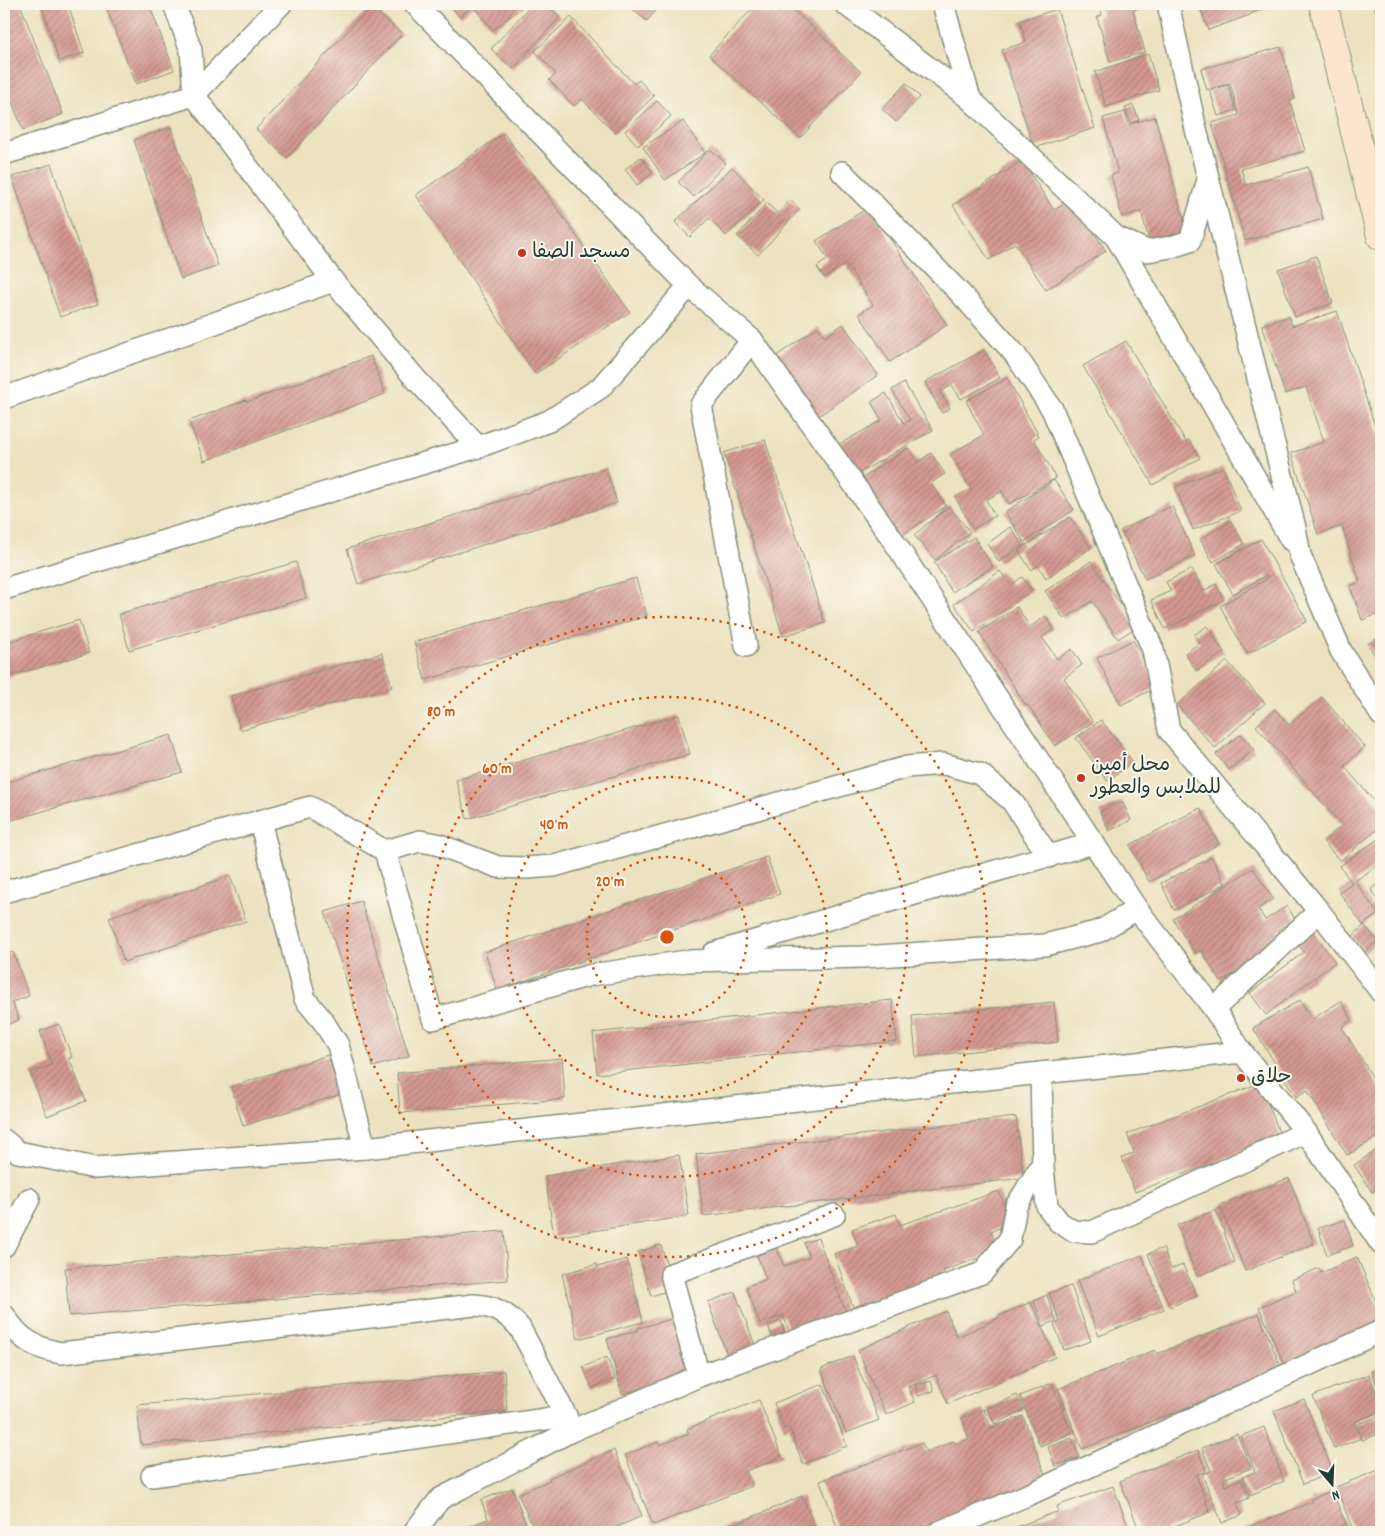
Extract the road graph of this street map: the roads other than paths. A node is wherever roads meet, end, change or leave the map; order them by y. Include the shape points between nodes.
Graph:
1 (174, 4) edge
2 (281, 4) edge
3 (415, 4) edge
4 (845, 4) edge
5 (943, 4) edge
6 (1168, 4) edge
7 (1323, 4) edge
8 (194, 96) junction
9 (970, 99) junction
10 (4, 154) edge
11 (842, 172) dead end
12 (1208, 179) junction
13 (1381, 236) edge
14 (1116, 237) junction
15 (333, 281) junction
16 (689, 286) junction
17 (752, 340) junction
18 (4, 398) edge
19 (478, 447) junction
20 (1300, 555) junction
21 (4, 589) edge
22 (746, 646) dead end
23 (1381, 715) edge
24 (260, 821) junction
25 (1094, 844) junction
26 (386, 851) junction
27 (1049, 856) junction
28 (4, 892) edge
29 (1137, 908) junction
30 (1319, 911) junction
31 (687, 961) junction
32 (1381, 992) edge
33 (1214, 1009) junction
34 (1242, 1052) junction
35 (1041, 1073) junction
36 (1306, 1132) junction
37 (4, 1140) edge
38 (365, 1148) junction
39 (1043, 1163) junction
40 (29, 1199) dead end
41 (834, 1215) dead end
42 (1381, 1244) edge
43 (4, 1246) edge
44 (4, 1315) edge
45 (1381, 1331) edge
46 (699, 1376) junction
47 (568, 1423) junction
48 (152, 1476) dead end
49 (414, 1532) edge
50 (940, 1532) edge

1 - 8 street via 191,50
2 - 8 street
3 - 16 street
4 - 9 street
5 - 9 street
6 - 12 street
7 - 13 main road
8 - 10 street
8 - 15 street
9 - 14 street
11 - 30 street via 1014,353 1052,409 1153,650 1168,730
12 - 14 street via 1190,240 1147,251
12 - 20 street
14 - 20 street
15 - 18 street
15 - 19 street
16 - 17 street
16 - 19 street via 600,388 549,421
17 - 22 street via 701,405
17 - 25 street via 893,540
19 - 21 street
20 - 23 street via 1341,651
24 - 26 street via 310,808
24 - 28 street
24 - 38 street via 305,1000 338,1045
25 - 27 street
25 - 29 street
26 - 27 street via 420,841 437,844 498,867 554,866 907,767 944,764 980,774 1012,801
26 - 31 street via 433,1019 591,975
27 - 31 street
29 - 31 street via 1100,931 1045,945 863,958
29 - 33 street
30 - 32 street
30 - 33 street
33 - 34 street
34 - 35 street
34 - 36 street
35 - 38 street
35 - 39 street
36 - 39 street via 1092,1232 1073,1232 1059,1222 1047,1206
36 - 42 street
37 - 38 street via 18,1152 95,1168
39 - 46 street via 1016,1206 1010,1239 982,1273
40 - 43 street
41 - 46 street via 671,1274
44 - 47 street via 11,1327 26,1340 42,1350 61,1353 484,1306 503,1312 520,1328
45 - 50 street via 1030,1494
46 - 47 street
47 - 48 street
47 - 49 street via 440,1498

